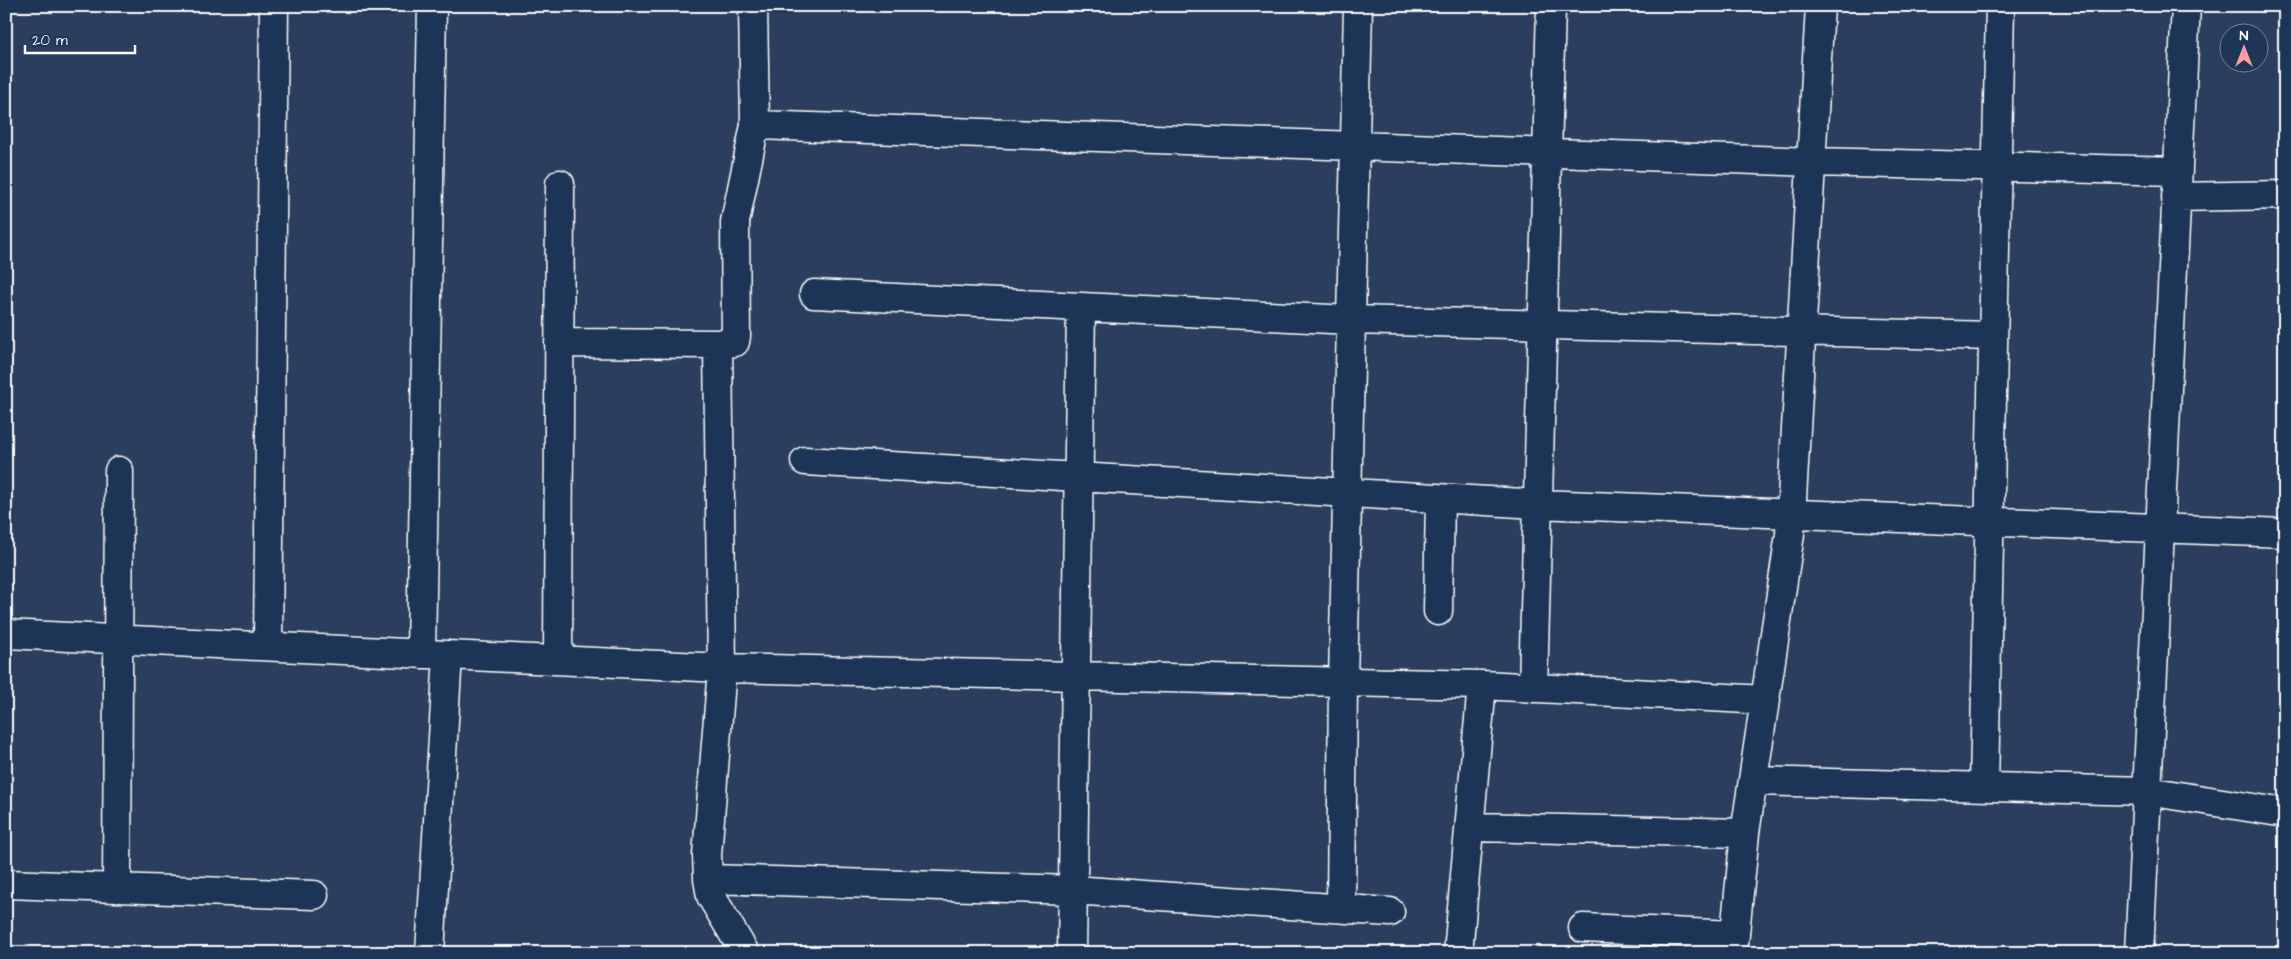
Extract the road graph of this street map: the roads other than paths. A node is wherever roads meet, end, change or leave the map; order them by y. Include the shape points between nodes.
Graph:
1 (274, 6) edge
2 (432, 6) edge
3 (753, 6) edge
4 (1358, 6) edge
5 (1551, 6) edge
6 (1820, 6) edge
7 (2000, 6) edge
8 (2186, 6) edge
9 (755, 125) junction
10 (1355, 146) junction
11 (1547, 153) junction
12 (1812, 162) junction
13 (1996, 166) junction
14 (560, 184) dead end
15 (2177, 184) junction
16 (2285, 195) edge
17 (814, 294) dead end
18 (1081, 307) junction
19 (1351, 320) junction
20 (1542, 325) junction
21 (1802, 332) junction
22 (1993, 336) junction
23 (559, 342) junction
24 (718, 344) junction
25 (805, 461) dead end
26 (119, 472) dead end
27 (1079, 478) junction
28 (1347, 494) junction
29 (1440, 499) junction
30 (1538, 504) junction
31 (1791, 514) junction
32 (1989, 521) junction
33 (2160, 527) junction
34 (2285, 533) edge
35 (1438, 611) dead end
36 (6, 634) edge
37 (118, 640) junction
38 (268, 646) junction
39 (421, 654) junction
40 (448, 655) junction
41 (558, 660) junction
42 (722, 668) junction
43 (1077, 676) junction
44 (1343, 682) junction
45 (1482, 685) junction
46 (1533, 688) junction
47 (1766, 700) junction
48 (1753, 781) junction
49 (1984, 787) junction
50 (2147, 791) junction
51 (2285, 813) edge
52 (1470, 826) junction
53 (1745, 833) junction
54 (708, 879) junction
55 (6, 884) edge
56 (117, 886) junction
57 (1074, 890) junction
58 (314, 895) dead end
59 (1341, 907) junction
60 (1390, 912) dead end
61 (1583, 928) dead end
62 (1734, 944) edge
63 (430, 953) edge
64 (745, 953) edge
65 (1072, 953) edge
66 (1458, 953) edge
67 (2139, 953) edge

1 - 38 street
2 - 39 street
3 - 9 street
4 - 10 street
5 - 11 street
6 - 12 street
7 - 13 street
8 - 15 street
9 - 10 street
9 - 24 street via 735,222 735,342
10 - 11 street
10 - 19 street
11 - 12 street
11 - 20 street
12 - 13 street
12 - 21 street
13 - 15 street
13 - 22 street
14 - 23 street
15 - 16 street
15 - 33 street
17 - 18 street
18 - 19 street
18 - 27 street
19 - 20 street
19 - 28 street
20 - 21 street
20 - 30 street
21 - 22 street
21 - 31 street
22 - 32 street
23 - 24 street
23 - 41 street
24 - 42 street
25 - 27 street
26 - 37 street
27 - 28 street
27 - 43 street
28 - 29 street
28 - 44 street
29 - 30 street
29 - 35 street
30 - 31 street
30 - 46 street
31 - 32 street
31 - 47 street
32 - 33 street
32 - 49 street
33 - 34 street
33 - 50 street
36 - 37 street
37 - 38 street
37 - 56 street
38 - 39 street
39 - 40 street
40 - 41 street
40 - 63 street
41 - 42 street
42 - 43 street
42 - 54 street via 707,855
43 - 44 street
43 - 57 street
44 - 45 street
44 - 59 street
45 - 46 street
45 - 52 street
46 - 47 street
47 - 48 street
48 - 49 street
48 - 53 street
49 - 50 street
50 - 51 street
50 - 67 street
52 - 53 street
52 - 66 street
53 - 62 street
54 - 57 street
54 - 64 street via 711,896
55 - 56 street
56 - 58 street
57 - 59 street
57 - 65 street
59 - 60 street
61 - 62 street

